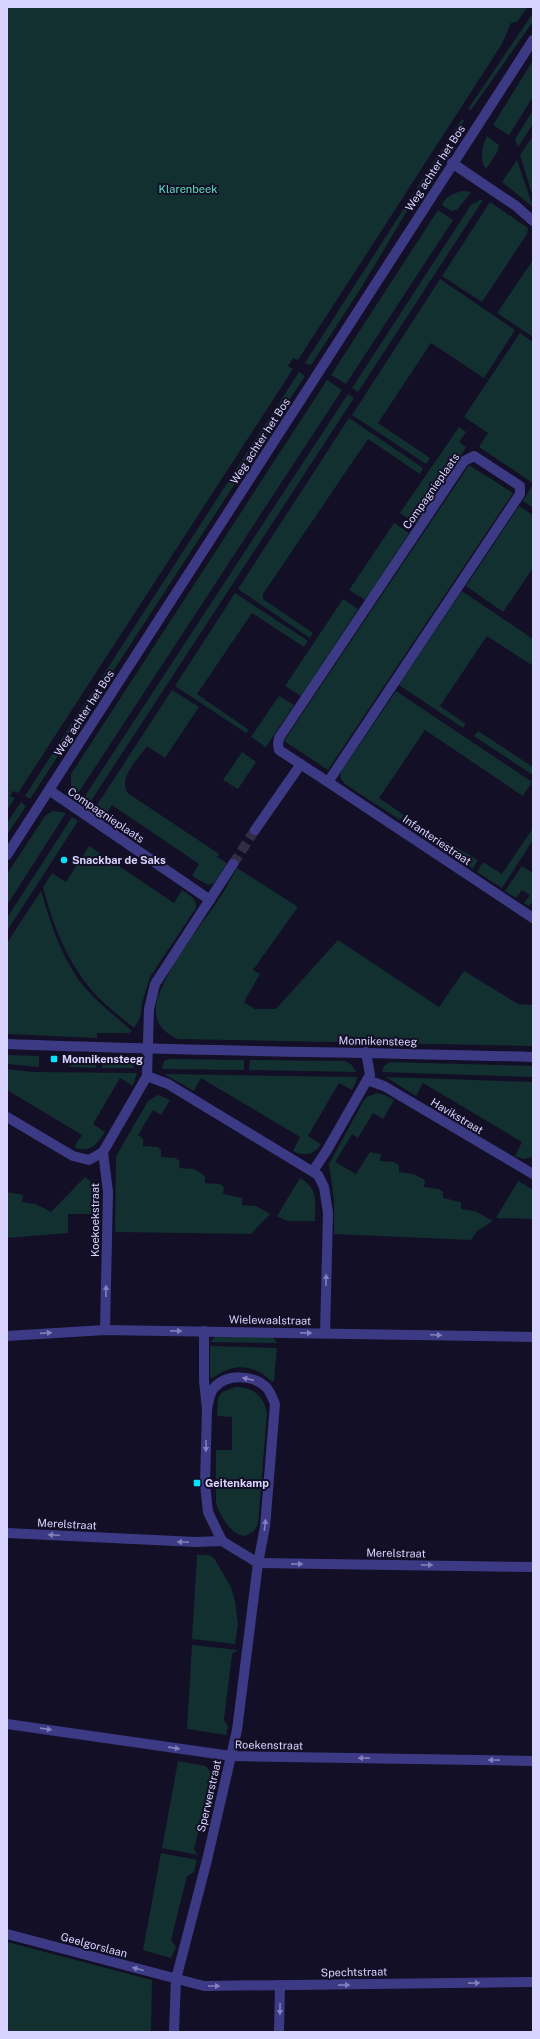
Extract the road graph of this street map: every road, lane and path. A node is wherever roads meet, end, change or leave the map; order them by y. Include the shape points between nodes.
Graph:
1 (533, 40) edge
2 (452, 163) junction
3 (533, 221) edge
4 (301, 764) junction
5 (328, 782) junction
6 (49, 790) junction
7 (255, 830) tunnel mouth
8 (7, 855) edge
9 (233, 864) tunnel mouth
10 (210, 900) junction
11 (533, 918) edge
12 (7, 1044) edge
13 (147, 1049) junction
14 (366, 1052) junction
15 (533, 1057) edge
16 (147, 1076) junction
17 (367, 1080) junction
18 (7, 1117) edge
19 (103, 1152) junction
20 (312, 1171) junction
21 (533, 1174) edge
22 (105, 1330) junction
23 (204, 1331) junction
24 (325, 1333) junction
25 (7, 1336) edge
26 (533, 1337) edge
27 (207, 1409) junction
28 (7, 1533) edge
29 (222, 1541) junction
30 (258, 1563) junction
31 (533, 1567) edge
32 (7, 1724) edge
33 (231, 1756) junction
34 (533, 1761) edge
35 (7, 1934) edge
36 (176, 1979) junction
37 (533, 1982) edge
38 (280, 1985) junction
39 (174, 2032) edge
40 (280, 2032) edge

1 - 2 street, Weg achter het Bos
2 - 3 street via 516,206
2 - 6 street, Weg achter het Bos
4 - 5 street, Compagnieplaats
4 - 5 street, Compagnieplaats via 279,750 279,738 464,461 477,457 520,486 520,494
4 - 7 street
5 - 11 street, Infanteriestraat
6 - 8 street, Weg achter het Bos
6 - 10 street, Compagnieplaats
9 - 10 street
10 - 13 street via 155,984 149,1009
12 - 13 street, Monnikensteeg
13 - 14 street, Monnikensteeg
13 - 16 street
14 - 15 street, Monnikensteeg
14 - 17 street via 370,1075
16 - 19 street
16 - 20 street via 168,1084
17 - 20 street
17 - 21 street, Havikstraat via 384,1086
18 - 19 street via 73,1156 90,1160
22 -> 19 street, Koekoekstraat via 108,1192
24 -> 20 street via 328,1213 324,1188 318,1175
22 -> 23 street, Wielewaalstraat
25 -> 22 street, Wielewaalstraat
23 -> 24 street, Wielewaalstraat
23 - 27 street, Sperwerstraat
24 -> 26 street, Wielewaalstraat
27 -> 29 street, Sperwerstraat via 205,1484 208,1512
30 -> 27 street, Sperwerstraat via 265,1527 275,1404 267,1388 257,1381 233,1378 224,1380 215,1387
29 -> 28 street, Merelstraat
29 - 30 street
30 -> 31 street, Merelstraat
30 - 33 street, Sperwerstraat via 237,1730
32 -> 33 street, Roekenstraat
34 -> 33 street, Roekenstraat
33 - 36 street, Sperwerstraat
36 -> 35 street, Geelgorslaan
36 -> 38 street, Spechtstraat via 204,1986
36 - 39 street, Sperwerstraat
38 -> 37 street, Spechtstraat
38 -> 40 street

